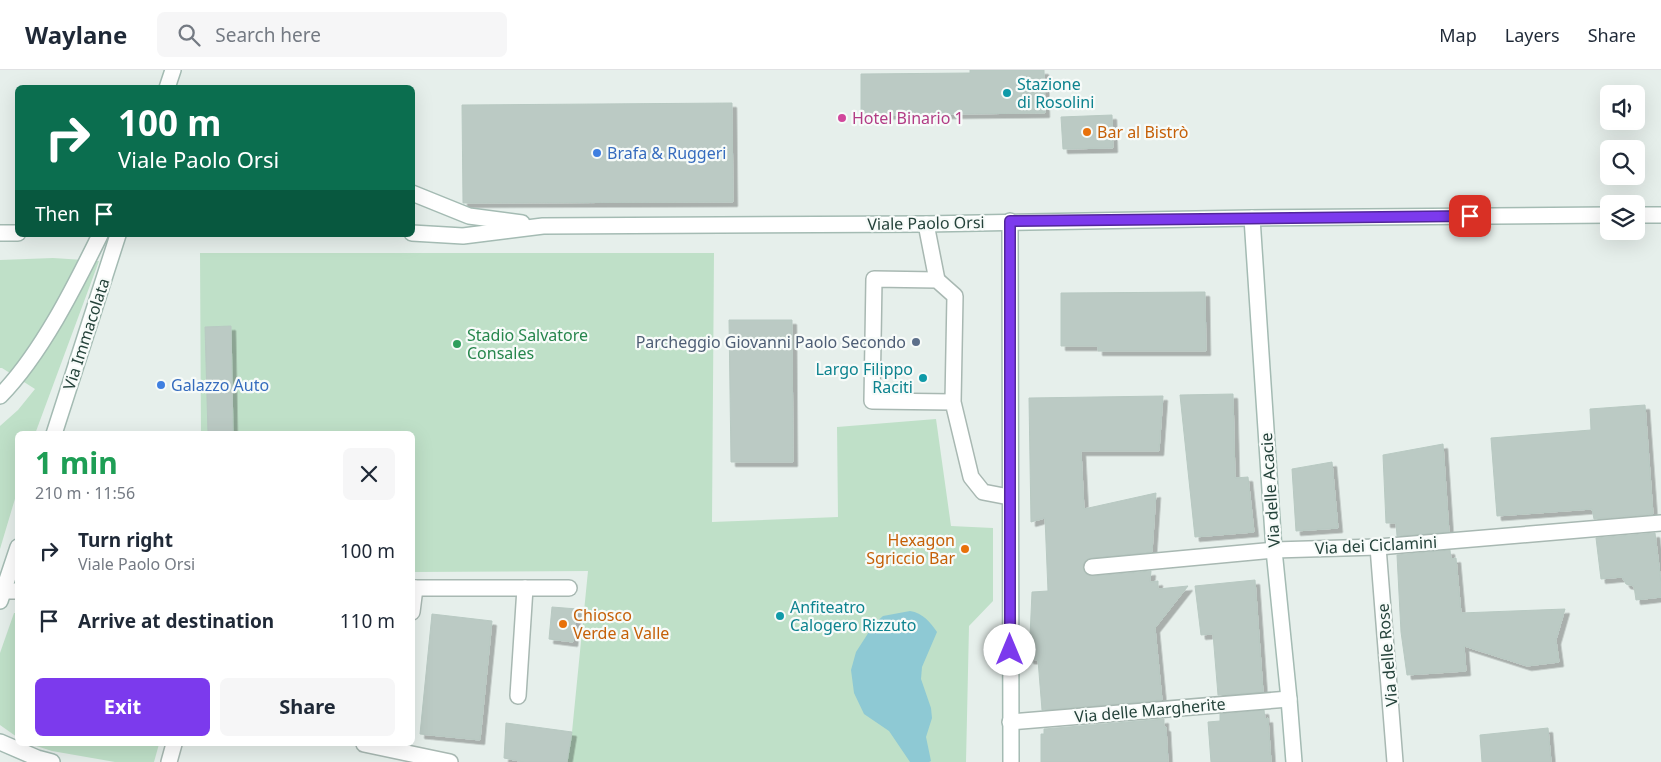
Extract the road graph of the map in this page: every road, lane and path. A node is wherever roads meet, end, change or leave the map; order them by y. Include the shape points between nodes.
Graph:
1 (173, 70) edge
2 (167, 85) edge
3 (415, 194) edge
4 (1600, 215) edge
5 (1645, 215) edge
6 (1661, 215) edge
7 (1252, 218) junction
8 (1010, 221) junction
9 (926, 224) junction
10 (543, 226) junction
11 (0, 232) edge
12 (15, 232) edge
13 (415, 233) edge
14 (99, 237) edge
15 (117, 237) edge
16 (937, 280) junction
17 (0, 396) edge
18 (953, 402) junction
19 (55, 431) edge
20 (1009, 497) junction
21 (1661, 523) edge
22 (1378, 547) junction
23 (1274, 550) junction
24 (15, 560) edge
25 (1092, 567) dead end
26 (415, 588) edge
27 (526, 588) junction
28 (569, 588) dead end
29 (7, 594) edge
30 (518, 696) dead end
31 (1290, 699) junction
32 (1010, 722) junction
33 (0, 742) edge
34 (173, 746) edge
35 (398, 747) edge
36 (52, 762) edge
37 (169, 762) edge
38 (450, 762) edge
39 (1010, 762) edge
40 (1294, 762) edge
41 (1395, 762) edge

1 - 2 street
3 - 10 street via 468,216
4 - 7 street, Viale Paolo Orsi
5 - 6 street
7 - 8 street, Viale Paolo Orsi
7 - 23 street, Via delle Acacie
8 - 9 street, Viale Paolo Orsi
8 - 20 street
9 - 10 street, Viale Paolo Orsi
9 - 16 street
10 - 13 street via 463,236
11 - 12 street
14 - 17 street via 50,329 18,378
15 - 19 street, Via Immacolata
16 - 18 street via 955,296
16 - 18 street via 874,279 872,401
18 - 20 street via 971,477 983,492
20 - 32 street
21 - 22 street, Via dei Ciclamini
22 - 23 street, Via dei Ciclamini
22 - 41 street, Via delle Rose
23 - 25 street, Via dei Ciclamini
23 - 31 street, Via delle Acacie
24 - 29 street
26 - 27 street
27 - 28 street
27 - 30 street
31 - 32 street, Via delle Margherite
31 - 40 street, Via delle Acacie
32 - 39 street
33 - 36 street
34 - 37 street
35 - 38 street

